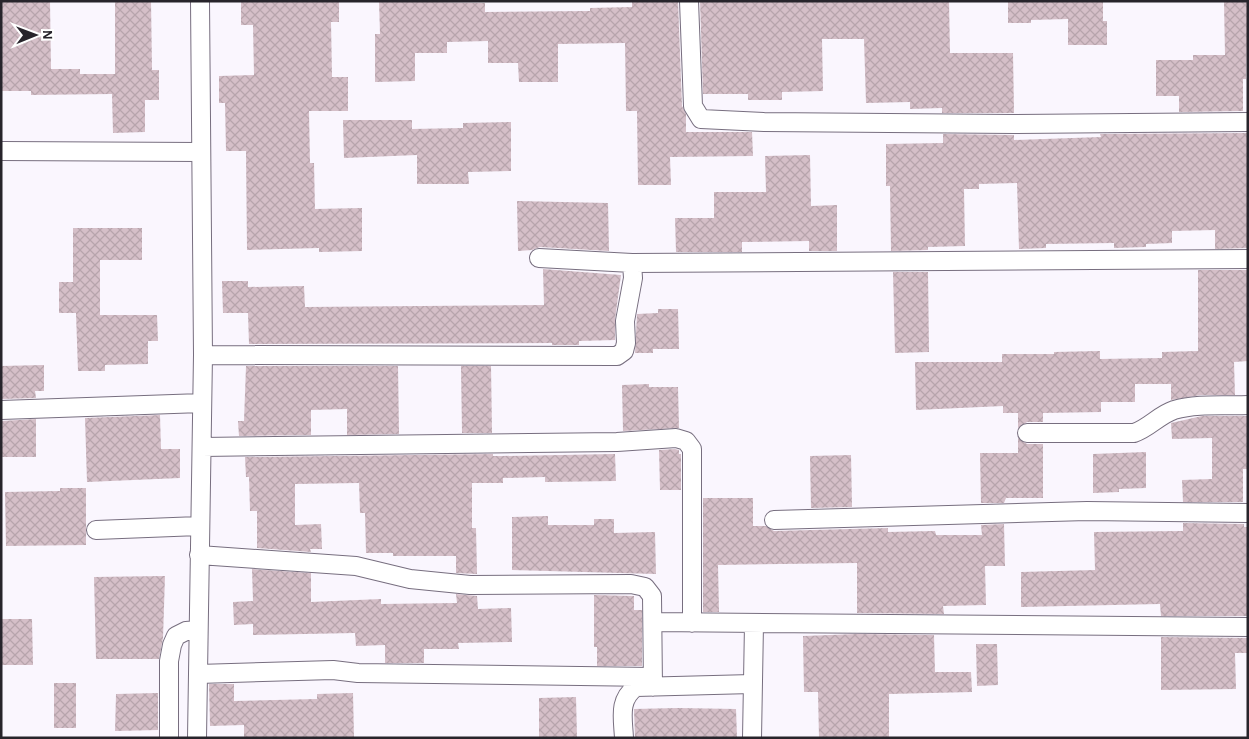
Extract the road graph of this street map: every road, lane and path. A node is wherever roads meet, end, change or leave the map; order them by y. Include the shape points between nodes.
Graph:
1 (200, 1) edge
2 (689, 1) edge
3 (1248, 122) edge
4 (1, 151) edge
5 (200, 152) junction
6 (539, 258) dead end
7 (1248, 259) edge
8 (632, 264) junction
9 (203, 355) junction
10 (202, 404) junction
11 (1248, 405) edge
12 (1, 410) edge
13 (1027, 433) dead end
14 (202, 447) junction
15 (1248, 513) edge
16 (774, 520) dead end
17 (199, 526) junction
18 (96, 530) dead end
19 (199, 555) junction
20 (654, 622) junction
21 (692, 623) junction
22 (754, 624) junction
23 (1248, 628) edge
24 (198, 630) junction
25 (198, 674) junction
26 (652, 682) junction
27 (752, 684) junction
28 (169, 738) edge
29 (198, 738) edge
30 (624, 738) edge
31 (752, 738) edge

1 - 5 street
2 - 3 street via 693,106 701,119 1004,124
4 - 5 street
5 - 9 street
6 - 8 street
7 - 8 street
8 - 9 street via 626,343 624,351 617,356
9 - 10 street
10 - 12 street
10 - 14 street
11 - 13 street via 1175,410 1134,433
14 - 17 street
14 - 21 street via 686,440 692,449
15 - 16 street via 1087,511
17 - 18 street
17 - 19 street
19 - 20 street via 356,566 410,579 470,585 631,584 645,587 652,596
19 - 24 street
20 - 21 street
20 - 26 street
21 - 22 street
22 - 23 street
22 - 27 street
24 - 25 street
24 - 28 street via 176,636 172,645
25 - 26 street via 333,670 358,674
25 - 29 street
26 - 27 street
26 - 30 street via 636,687 622,704
27 - 31 street

